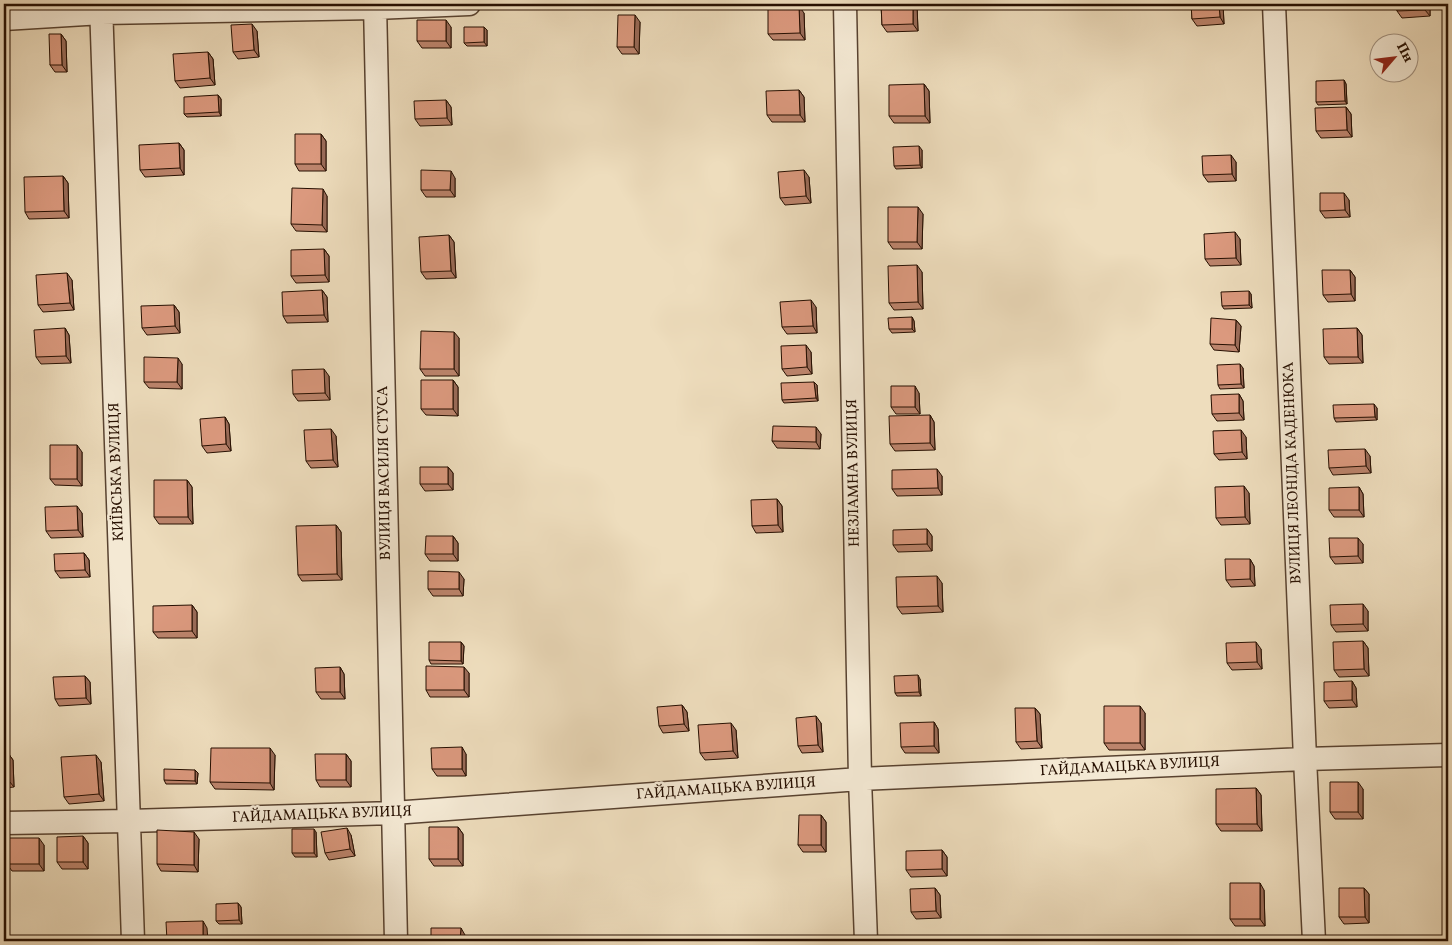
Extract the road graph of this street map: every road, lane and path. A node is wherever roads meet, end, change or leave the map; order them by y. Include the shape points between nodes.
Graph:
1 (469, 4) edge
2 (845, 4) edge
3 (1274, 4) edge
4 (375, 6) edge
5 (101, 8) edge
6 (4, 19) edge
7 (1448, 756) edge
8 (1305, 759) junction
9 (860, 779) junction
10 (393, 813) junction
11 (129, 821) junction
12 (4, 822) edge
13 (133, 941) edge
14 (396, 941) edge
15 (866, 941) edge
16 (1314, 941) edge

1 - 4 street
2 - 9 street, НЕЗЛАМНА ВУЛИЦЯ
3 - 8 street, ВУЛИЦЯ ЛЕОНІДА КАДЕНЮКА
4 - 5 street
4 - 10 street, ВУЛИЦЯ ВАСИЛЯ СТУСА
5 - 6 street
5 - 11 street, КИЇВСЬКА ВУЛИЦЯ
7 - 8 street, ГАЙДАМАЦЬКА ВУЛИЦЯ
8 - 9 street, ГАЙДАМАЦЬКА ВУЛИЦЯ
8 - 16 street, ВУЛИЦЯ ЛЕОНІДА КАДЕНЮКА
9 - 10 street, ГАЙДАМАЦЬКА ВУЛИЦЯ
9 - 15 street, НЕЗЛАМНА ВУЛИЦЯ
10 - 11 street, ГАЙДАМАЦЬКА ВУЛИЦЯ
10 - 14 street, ВУЛИЦЯ ВАСИЛЯ СТУСА
11 - 12 street, ГАЙДАМАЦЬКА ВУЛИЦЯ
11 - 13 street, КИЇВСЬКА ВУЛИЦЯ

